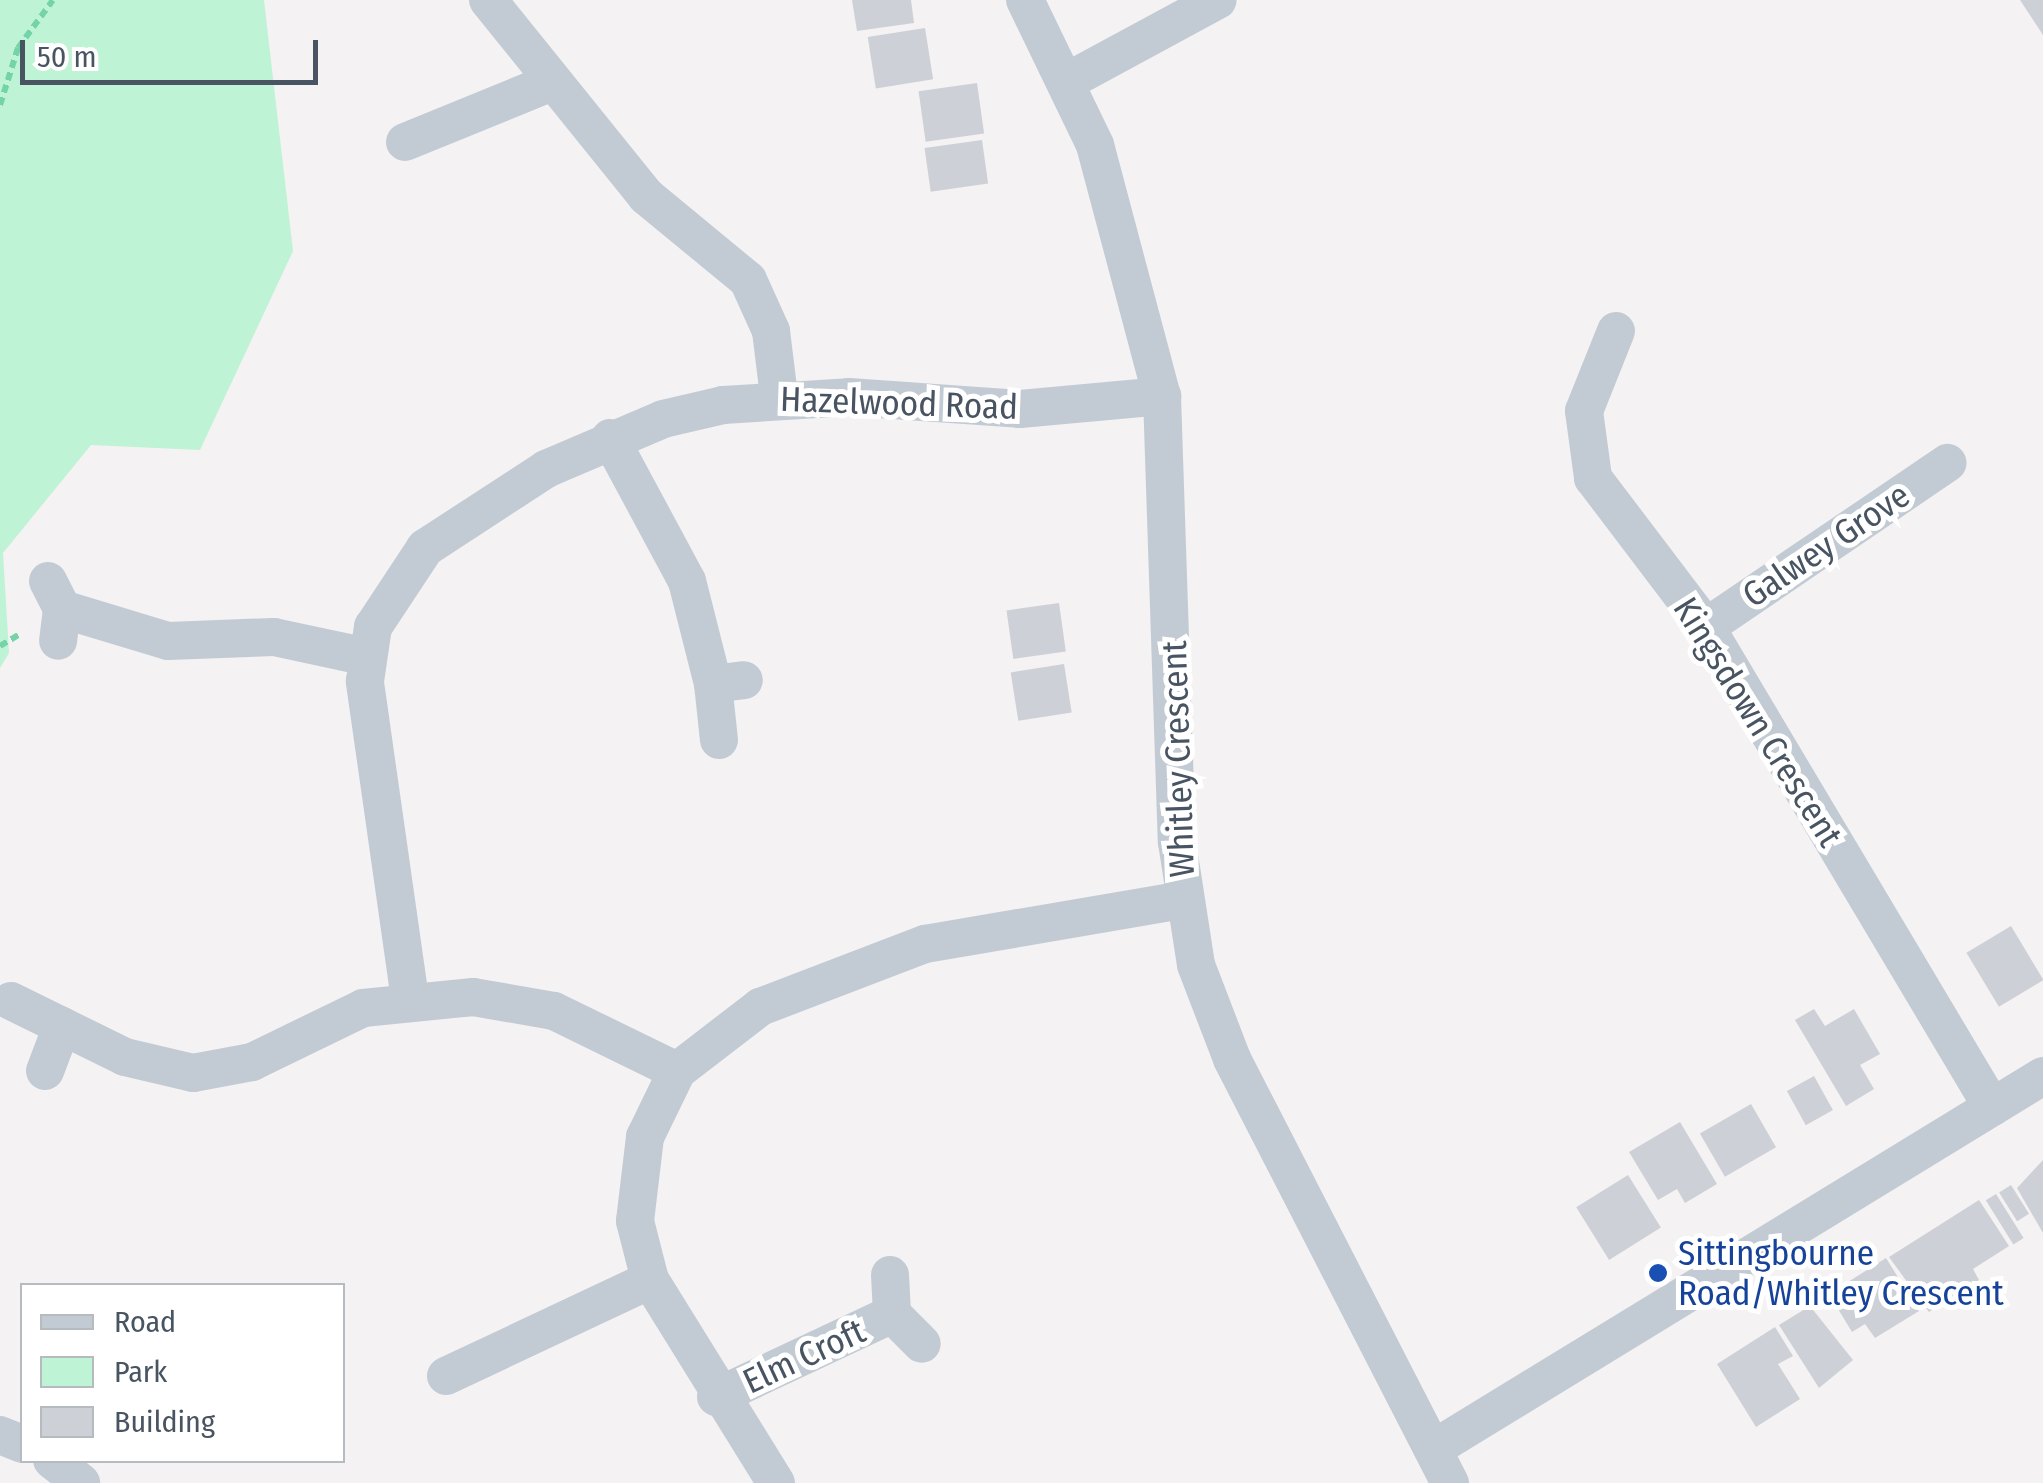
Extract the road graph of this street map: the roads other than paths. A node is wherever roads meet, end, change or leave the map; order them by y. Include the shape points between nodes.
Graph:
1 (488, 0) edge
2 (1026, 0) edge
3 (1218, 0) edge
4 (1068, 81) junction
5 (552, 82) junction
6 (405, 142) dead end
7 (1616, 331) dead end
8 (779, 396) junction
9 (1162, 396) junction
10 (610, 438) junction
11 (1947, 463) dead end
12 (56, 610) dead end
13 (1706, 627) junction
14 (367, 657) junction
15 (718, 740) dead end
16 (1184, 900) junction
17 (410, 1000) junction
18 (11, 1002) dead end
19 (62, 1026) junction
20 (45, 1071) dead end
21 (677, 1071) junction
22 (2043, 1076) edge
23 (1992, 1107) junction
24 (890, 1275) dead end
25 (650, 1280) junction
26 (892, 1314) junction
27 (922, 1344) dead end
28 (446, 1376) dead end
29 (716, 1397) junction
30 (1434, 1448) junction
31 (56, 1463) edge
32 (81, 1483) edge
33 (776, 1483) edge
34 (1450, 1483) edge

1 - 5 street
2 - 4 street, Whitley Crescent
3 - 4 street
4 - 9 street, Whitley Crescent via 1118,215
5 - 6 street
5 - 8 street via 670,221 748,280 771,331
7 - 13 street, Kingsdown Crescent via 1584,411 1593,478
8 - 9 street, Hazelwood Road via 1020,409
8 - 10 street, Hazelwood Road
9 - 16 street, Whitley Crescent
10 - 14 street, Hazelwood Road via 425,548 388,595
10 - 15 street via 686,581 729,682
11 - 13 street, Galwey Grove
12 - 14 street via 168,640 274,636
13 - 23 street, Kingsdown Crescent
14 - 17 street, Hazelwood Road
16 - 21 street via 926,944 760,1007
16 - 30 street, Whitley Crescent via 1232,1059
17 - 19 street via 363,1008 252,1062 193,1073 125,1056
17 - 21 street via 473,998 554,1011
18 - 19 street
19 - 20 street
21 - 25 street via 645,1137 635,1221
22 - 23 street
23 - 30 street
24 - 26 street, Elm Croft
25 - 28 street
25 - 29 street
26 - 27 street, Elm Croft
26 - 29 street, Elm Croft
29 - 33 street
30 - 34 street, Whitley Crescent
31 - 32 street

